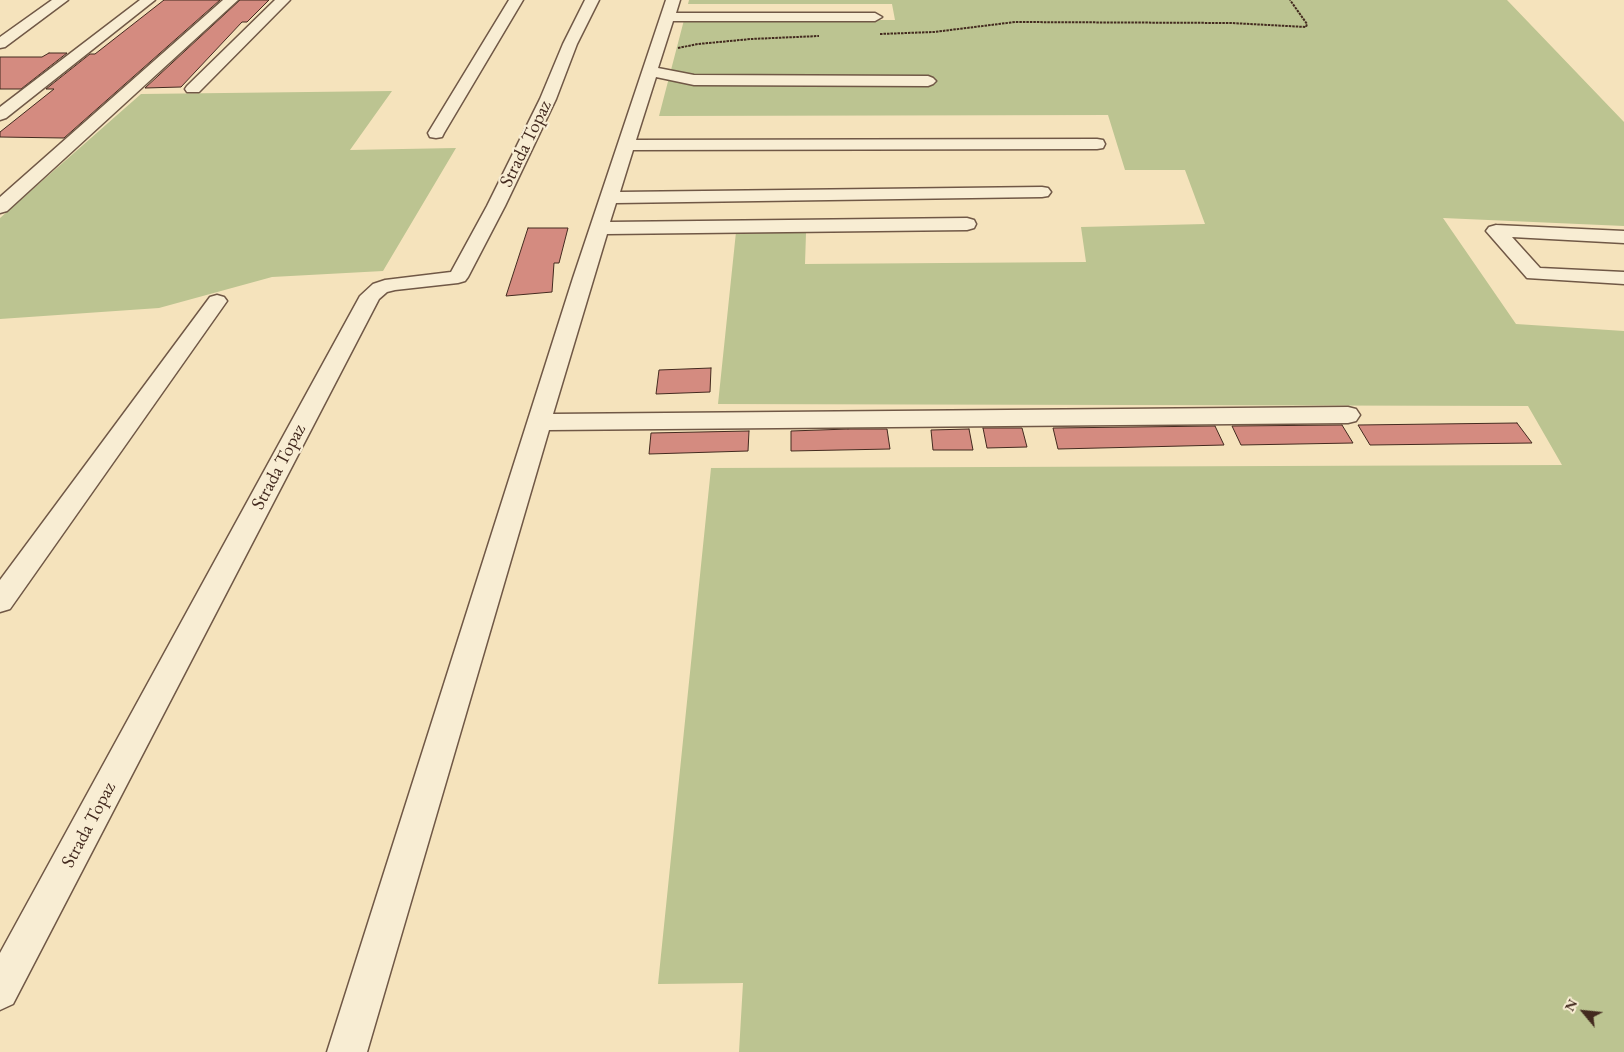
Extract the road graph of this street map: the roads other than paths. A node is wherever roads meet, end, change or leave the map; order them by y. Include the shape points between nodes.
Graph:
1 (62, 0) edge
2 (148, 0) edge
3 (231, 0) edge
4 (282, 0) edge
5 (516, 0) edge
6 (592, 0) edge
7 (670, 9) edge
8 (875, 17) dead end
9 (0, 44) edge
10 (652, 64) junction
11 (928, 81) dead end
12 (193, 89) dead end
13 (0, 116) edge
14 (436, 133) dead end
15 (1097, 144) dead end
16 (626, 145) junction
17 (1042, 192) dead end
18 (609, 198) junction
19 (0, 208) edge
20 (967, 224) dead end
21 (599, 228) junction
22 (1624, 237) edge
23 (1624, 278) edge
24 (217, 302) dead end
25 (1348, 415) dead end
26 (539, 422) junction
27 (0, 601) edge
28 (0, 991) edge
29 (347, 1052) edge

1 - 9 street
2 - 13 street
3 - 19 street
4 - 12 street
5 - 14 street
6 - 28 street, Strada Topaz via 548,99 458,277 392,284 370,296
7 - 8 street
7 - 10 street
10 - 11 street via 694,80
10 - 16 street
15 - 16 street
16 - 18 street
17 - 18 street
18 - 21 street
20 - 21 street
21 - 26 street
22 - 23 street via 1496,232 1534,274
24 - 27 street
25 - 26 street
26 - 29 street

